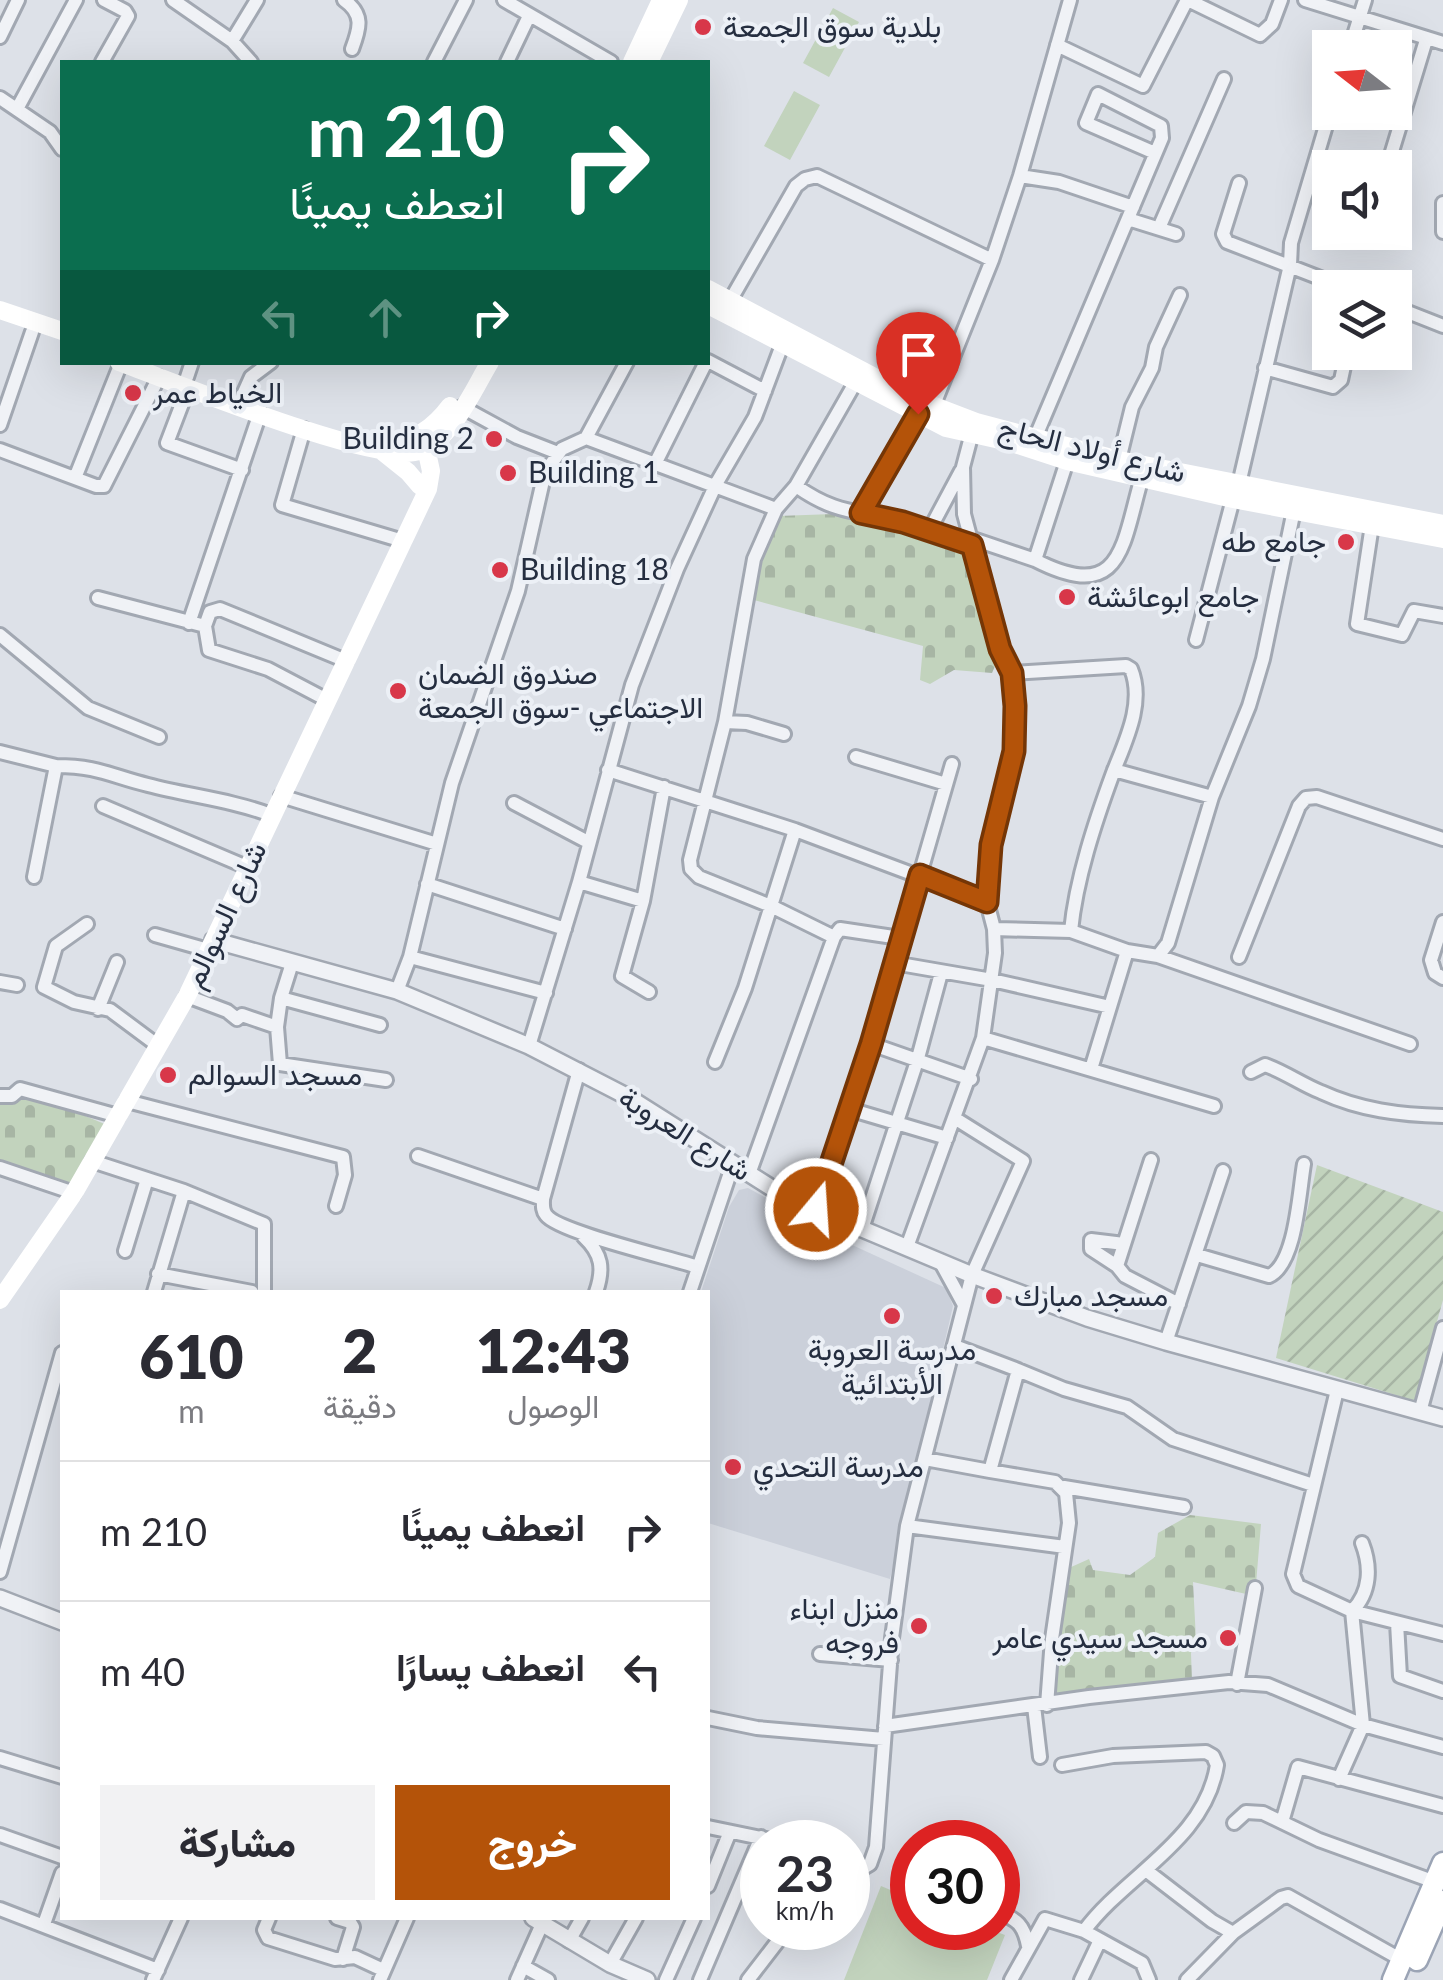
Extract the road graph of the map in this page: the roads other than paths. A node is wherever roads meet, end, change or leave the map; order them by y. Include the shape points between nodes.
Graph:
1 (18, 0) edge
2 (76, 0) edge
3 (104, 0) edge
4 (173, 0) edge
5 (257, 0) edge
6 (344, 0) edge
7 (466, 0) edge
8 (504, 0) edge
9 (661, 0) edge
10 (679, 0) edge
11 (1070, 0) edge
12 (1187, 0) edge
13 (1281, 0) edge
14 (1305, 0) edge
15 (1365, 0) edge
16 (529, 16) junction
17 (1360, 16) junction
18 (1356, 30) edge
19 (0, 37) edge
20 (1426, 40) junction
21 (232, 41) junction
22 (1443, 43) edge
23 (1057, 45) junction
24 (352, 49) dead end
25 (103, 60) edge
26 (249, 60) edge
27 (435, 60) edge
28 (507, 60) edge
29 (607, 60) edge
30 (633, 60) edge
31 (651, 60) edge
32 (1224, 79) dead end
33 (1142, 86) junction
34 (0, 98) edge
35 (1129, 108) junction
36 (17, 109) junction
37 (1325, 130) edge
38 (60, 140) edge
39 (1392, 150) edge
40 (1155, 153) junction
41 (1020, 176) junction
42 (1238, 182) dead end
43 (1443, 203) edge
44 (1131, 213) junction
45 (1159, 228) junction
46 (1443, 232) edge
47 (1176, 234) dead end
48 (992, 260) junction
49 (1290, 265) junction
50 (1312, 274) edge
51 (710, 290) edge
52 (1180, 296) dead end
53 (730, 301) junction
54 (710, 306) edge
55 (2, 311) edge
56 (1412, 314) edge
57 (1443, 326) edge
58 (60, 330) edge
59 (32, 332) junction
60 (60, 341) edge
61 (782, 345) junction
62 (710, 364) edge
63 (119, 365) edge
64 (267, 365) edge
65 (475, 365) edge
66 (488, 365) edge
67 (625, 365) edge
68 (705, 365) edge
69 (1265, 368) junction
70 (154, 370) edge
71 (1344, 370) edge
72 (189, 376) edge
73 (855, 383) junction
74 (765, 392) junction
75 (242, 396) junction
76 (926, 411) junction
77 (459, 412) junction
78 (260, 413) junction
79 (0, 425) edge
80 (316, 429) junction
81 (973, 429) junction
82 (1036, 436) junction
83 (586, 438) junction
84 (421, 442) junction
85 (0, 450) edge
86 (382, 452) junction
87 (558, 453) junction
88 (1119, 460) junction
89 (1067, 461) junction
90 (655, 464) junction
91 (963, 467) junction
92 (242, 470) junction
93 (75, 478) junction
94 (1142, 478) junction
95 (426, 482) junction
96 (716, 484) junction
97 (796, 486) junction
98 (1236, 492) junction
99 (776, 509) junction
100 (1294, 510) junction
101 (861, 513) junction
102 (1443, 524) edge
103 (1372, 525) junction
104 (929, 530) junction
105 (1443, 539) edge
106 (403, 540) junction
107 (971, 542) junction
108 (1036, 560) junction
109 (98, 598) dead end
110 (1443, 616) edge
111 (189, 623) junction
112 (205, 626) junction
113 (0, 635) edge
114 (1196, 640) dead end
115 (346, 661) junction
116 (1012, 673) junction
117 (327, 700) junction
118 (724, 722) junction
119 (784, 734) dead end
120 (159, 737) dead end
121 (0, 752) edge
122 (856, 757) dead end
123 (952, 764) dead end
124 (56, 766) junction
125 (608, 770) junction
126 (1114, 770) junction
127 (946, 784) junction
128 (664, 787) junction
129 (281, 796) junction
130 (1212, 797) junction
131 (704, 800) junction
132 (514, 803) dead end
133 (103, 806) dead end
134 (271, 816) junction
135 (795, 830) junction
136 (1443, 839) edge
137 (588, 842) junction
138 (437, 844) junction
139 (249, 868) junction
140 (920, 875) junction
141 (34, 876) dead end
142 (579, 882) junction
143 (427, 884) junction
144 (642, 901) junction
145 (987, 902) junction
146 (771, 906) junction
147 (1443, 922) edge
148 (87, 924) dead end
149 (994, 929) junction
150 (565, 930) junction
151 (1070, 931) junction
152 (155, 935) dead end
153 (834, 937) junction
154 (900, 938) junction
155 (211, 945) junction
156 (1126, 950) junction
157 (1158, 956) junction
158 (410, 957) junction
159 (1240, 957) dead end
160 (117, 962) dead end
161 (292, 963) junction
162 (894, 963) junction
163 (941, 973) junction
164 (1443, 978) edge
165 (992, 980) junction
166 (0, 982) edge
167 (17, 985) dead end
168 (397, 991) junction
169 (649, 992) dead end
170 (546, 993) junction
171 (186, 996) junction
172 (280, 998) junction
173 (98, 1008) junction
174 (1110, 1008) junction
175 (380, 1025) dead end
176 (277, 1027) junction
177 (983, 1038) junction
178 (871, 1044) junction
179 (1410, 1044) dead end
180 (157, 1045) junction
181 (528, 1046) junction
182 (918, 1058) junction
183 (715, 1062) dead end
184 (1091, 1069) junction
185 (579, 1070) junction
186 (1251, 1072) dead end
187 (971, 1078) junction
188 (386, 1080) dead end
189 (0, 1096) edge
190 (1214, 1106) dead end
191 (123, 1108) junction
192 (849, 1109) junction
193 (1443, 1116) edge
194 (956, 1119) junction
195 (895, 1122) junction
196 (947, 1138) junction
197 (418, 1156) dead end
198 (1152, 1160) dead end
199 (92, 1161) junction
200 (734, 1164) junction
201 (1304, 1164) dead end
202 (0, 1168) edge
203 (1223, 1171) dead end
204 (749, 1174) junction
205 (147, 1179) junction
206 (184, 1191) junction
207 (74, 1192) junction
208 (542, 1199) junction
209 (336, 1206) dead end
210 (816, 1209) junction
211 (862, 1229) junction
212 (579, 1232) junction
213 (1124, 1244) junction
214 (907, 1248) junction
215 (125, 1251) dead end
216 (1197, 1255) junction
217 (940, 1261) junction
218 (1117, 1266) junction
219 (698, 1267) junction
220 (158, 1274) junction
221 (972, 1275) junction
222 (154, 1290) edge
223 (231, 1290) edge
224 (264, 1290) edge
225 (596, 1290) edge
226 (691, 1290) edge
227 (0, 1300) edge
228 (1178, 1304) junction
229 (964, 1305) junction
230 (1443, 1328) edge
231 (1166, 1342) junction
232 (955, 1346) junction
233 (60, 1360) edge
234 (1018, 1370) junction
235 (1337, 1390) junction
236 (1420, 1412) junction
237 (1443, 1418) edge
238 (924, 1459) junction
239 (990, 1471) junction
240 (1314, 1485) junction
241 (1064, 1487) junction
242 (1184, 1507) dead end
243 (907, 1526) junction
244 (1362, 1543) dead end
245 (1066, 1547) junction
246 (0, 1572) edge
247 (1255, 1588) dead end
248 (0, 1598) edge
249 (1352, 1610) junction
250 (60, 1621) edge
251 (1397, 1623) junction
252 (1443, 1634) edge
253 (820, 1654) dead end
254 (891, 1660) junction
255 (1237, 1684) junction
256 (1443, 1691) edge
257 (1041, 1706) junction
258 (710, 1718) edge
259 (1363, 1726) junction
260 (885, 1733) junction
261 (1443, 1747) edge
262 (1040, 1757) dead end
263 (0, 1758) edge
264 (1062, 1764) dead end
265 (60, 1776) edge
266 (1339, 1779) junction
267 (1443, 1806) edge
268 (1282, 1822) junction
269 (1234, 1823) dead end
270 (710, 1829) edge
271 (0, 1834) edge
272 (729, 1834) junction
273 (740, 1835) edge
274 (60, 1855) edge
275 (712, 1862) edge
276 (870, 1864) edge
277 (1147, 1871) junction
278 (60, 1878) edge
279 (1440, 1882) edge
280 (740, 1886) edge
281 (0, 1909) edge
282 (180, 1920) edge
283 (268, 1920) edge
284 (344, 1920) edge
285 (402, 1920) edge
286 (581, 1920) edge
287 (635, 1920) edge
288 (693, 1920) edge
289 (538, 1921) edge
290 (44, 1924) junction
291 (1020, 1924) edge
292 (1084, 1932) junction
293 (1233, 1933) junction
294 (1100, 1940) junction
295 (570, 1941) junction
296 (1028, 1946) junction
297 (771, 1950) edge
298 (342, 1959) junction
299 (610, 1964) junction
300 (524, 1966) junction
301 (1405, 1970) edge
302 (156, 1975) edge
303 (382, 1975) edge
304 (518, 1980) edge
305 (548, 1980) edge
306 (647, 1980) edge
307 (666, 1980) edge
308 (700, 1980) edge
309 (748, 1980) edge
310 (1010, 1980) edge
311 (1081, 1980) edge
312 (1150, 1980) edge
313 (1187, 1980) edge
314 (1393, 1980) edge

1 - 19 street
2 - 36 street
3 - 25 street via 128,16
4 - 21 street
5 - 21 street
6 - 24 street via 360,22
7 - 27 street
8 - 16 street
9 - 30 main road
10 - 31 main road
11 - 23 street
12 - 13 street via 1260,35
12 - 33 street
14 - 17 street
15 - 17 street
16 - 28 street
16 - 29 street
17 - 18 street
17 - 20 street
20 - 22 street
20 - 39 street
21 - 26 street
23 - 33 street
23 - 41 street
32 - 45 street
33 - 35 street
34 - 36 street
35 - 40 street via 1163,130
35 - 40 street via 1098,94 1086,123
36 - 38 street
37 - 49 street
40 - 44 street
41 - 44 street via 1059,182
41 - 48 street
42 - 49 street via 1223,234 1227,242
43 - 46 street
44 - 45 street
44 - 82 street
45 - 47 street
48 - 53 street via 816,176 796,186
48 - 76 street
49 - 50 street
49 - 69 street
51 - 53 main road, شارع أولاد الحاج
52 - 88 street via 1132,407
53 - 76 main road, شارع أولاد الحاج
54 - 61 main road, شارع أولاد الحاج
55 - 58 main road
55 - 59 main road
56 - 57 street
59 - 60 main road
59 - 79 street
61 - 73 main road, شارع أولاد الحاج
61 - 74 street
62 - 74 street
63 - 93 street
64 - 75 street via 250,377
65 - 84 main road
66 - 77 main road
67 - 83 street
68 - 90 street
69 - 71 street via 1333,388
69 - 98 street
70 - 72 main road
70 - 93 street via 104,486
72 - 75 main road
72 - 78 main road
72 - 92 street via 167,444
73 - 76 main road, شارع أولاد الحاج
73 - 97 street
74 - 96 street
75 - 80 main road
76 - 81 main road, شارع أولاد الحاج
76 - 101 street
77 - 84 main road via 446,432
77 - 87 street
77 - 95 main road, شارع السوالم
78 - 80 main road
78 - 92 street
80 - 84 main road
80 - 86 main road
80 - 106 street via 282,505
81 - 82 main road, شارع أولاد الحاج
81 - 89 main road, شارع أولاد الحاج
81 - 91 street
82 - 88 main road, شارع أولاد الحاج
83 - 87 street
83 - 90 street
84 - 86 main road via 407,454
84 - 95 main road
85 - 93 street
86 - 95 main road
87 - 138 street via 542,482 518,591
88 - 98 main road, شارع أولاد الحاج
89 - 94 main road, شارع أولاد الحاج
89 - 108 street
90 - 96 street
91 - 104 street
91 - 107 street
92 - 111 street
94 - 98 main road, شارع أولاد الحاج
94 - 108 street via 1119,556 1105,572 1076,577
95 - 106 main road, شارع السوالم
96 - 99 street
96 - 125 street via 641,660
97 - 99 street
97 - 101 street via 822,504
98 - 100 main road, شارع أولاد الحاج
98 - 102 main road, شارع أولاد الحاج
98 - 114 street
99 - 118 street via 754,559
100 - 103 main road, شارع أولاد الحاج
100 - 130 street via 1250,706
101 - 104 street
103 - 105 main road, شارع أولاد الحاج
103 - 110 street via 1357,624 1402,635 1414,611
104 - 107 street
106 - 115 main road, شارع السوالم
107 - 108 street
107 - 116 street
109 - 111 street
111 - 112 street
112 - 115 street via 210,612 220,609
112 - 117 street via 209,650 268,669
113 - 120 street via 88,708
115 - 117 main road, شارع السوالم
116 - 126 street via 1131,669 1132,720
116 - 145 street via 1014,751 991,845
117 - 129 main road, شارع السوالم
118 - 119 street
118 - 131 street
121 - 124 street
122 - 127 street
123 - 127 street
124 - 134 street via 102,769
124 - 141 street
125 - 128 street
125 - 137 street
126 - 130 street
126 - 151 street
127 - 140 street
128 - 131 street
128 - 144 street
129 - 134 main road, شارع السوالم
129 - 138 street
130 - 157 street via 1168,943
131 - 135 street
131 - 146 street via 690,869
132 - 137 street
133 - 139 street
134 - 139 main road, شارع السوالم
135 - 140 street
135 - 146 street
136 - 159 street via 1317,796 1306,798
137 - 142 street
138 - 143 street
139 - 155 main road, شارع السوالم
140 - 145 street
140 - 154 street
142 - 144 street
142 - 150 street
143 - 150 street
143 - 158 street
144 - 169 street via 622,976
145 - 149 street
146 - 153 street
146 - 183 street
147 - 164 street via 1431,960
148 - 173 street via 56,946 44,987
149 - 151 street
149 - 165 street
150 - 170 street
151 - 156 street
152 - 155 street
153 - 154 street via 840,930
153 - 204 street
154 - 162 street
155 - 161 street, شارع العروبة
155 - 171 main road, شارع السوالم
156 - 157 street
156 - 174 street
157 - 179 street
158 - 168 street
158 - 170 street
160 - 173 street
161 - 168 street, شارع العروبة
161 - 172 street
162 - 163 street
162 - 178 street
163 - 165 street
163 - 182 street
165 - 174 street
165 - 177 street
166 - 167 street
168 - 181 street, شارع العروبة
170 - 181 street
171 - 176 street via 238,1019
171 - 180 main road, شارع السوالم
172 - 175 street
172 - 176 street
173 - 180 street
174 - 184 street
176 - 188 street via 282,1066
177 - 184 street
177 - 187 street
178 - 182 street
178 - 192 street
180 - 191 main road, شارع السوالم
181 - 185 street, شارع العروبة
182 - 187 street
182 - 195 street
184 - 190 street
185 - 200 street, شارع العروبة
185 - 208 street
186 - 193 street via 1265,1065 1318,1092 1378,1111
187 - 194 street
189 - 191 street via 20,1089
191 - 199 main road, شارع السوالم
191 - 209 street via 343,1157
192 - 195 street
192 - 210 street
194 - 196 street
194 - 221 street via 1023,1161
195 - 196 street
195 - 211 street
196 - 214 street
197 - 208 street
198 - 213 street
199 - 205 street
199 - 207 main road, شارع السوالم
200 - 204 street, شارع العروبة
200 - 219 street
201 - 216 street via 1287,1259 1277,1272 1269,1276
202 - 207 street
203 - 216 street
204 - 210 street, شارع العروبة
205 - 206 street
205 - 215 street
206 - 220 street
206 - 224 street via 264,1224
207 - 227 main road, شارع السوالم
208 - 212 street via 548,1218
210 - 211 street, شارع العروبة
211 - 214 street, شارع العروبة
212 - 219 street
212 - 225 street via 598,1250
213 - 218 street
213 - 218 street via 1092,1240 1096,1255
214 - 217 street, شارع العروبة
216 - 228 street
217 - 221 street, شارع العروبة
217 - 229 street
218 - 228 street
219 - 226 street
220 - 222 street
220 - 223 street
221 - 229 street
221 - 231 street, شارع العروبة
228 - 231 street
229 - 232 street
230 - 236 street
231 - 235 street, شارع العروبة
232 - 234 street
232 - 238 street
233 - 246 street
234 - 239 street
234 - 240 street via 1127,1408 1172,1439
235 - 236 street, شارع العروبة
235 - 240 street
236 - 237 street, شارع العروبة
238 - 239 street
238 - 243 street
239 - 241 street
240 - 249 street via 1294,1581
241 - 242 street
241 - 245 street
243 - 245 street
243 - 254 street
244 - 249 street via 1367,1583
245 - 257 street
247 - 255 street
248 - 250 street
249 - 251 street
249 - 259 street
251 - 252 street
251 - 256 street via 1400,1676
253 - 254 street
254 - 260 street
255 - 257 street
255 - 259 street via 1268,1685
257 - 260 street
257 - 262 street
258 - 260 street via 758,1728
259 - 261 street
259 - 266 street
260 - 276 street
263 - 265 street
264 - 277 street via 1150,1754 1213,1756 1215,1774 1199,1810
266 - 267 street
266 - 268 street via 1296,1767
268 - 269 street via 1246,1812
268 - 279 street
270 - 272 street
271 - 274 street
272 - 273 street
272 - 275 street
277 - 292 street
277 - 293 street
278 - 290 street
279 - 301 main road
280 - 308 street
281 - 290 street
282 - 302 street
283 - 298 street via 268,1938
284 - 298 street via 353,1927
285 - 303 street
286 - 295 street
287 - 299 street
288 - 307 street
289 - 295 street
289 - 300 street
290 - 302 street
291 - 296 street
292 - 294 street
292 - 296 street via 1045,1918
293 - 301 street via 1288,1896
293 - 313 street
294 - 311 street
294 - 312 street via 1142,1963
295 - 299 street
296 - 310 street
297 - 309 street
298 - 303 street via 355,1958
299 - 306 street
300 - 304 street
300 - 305 street
301 - 314 main road

